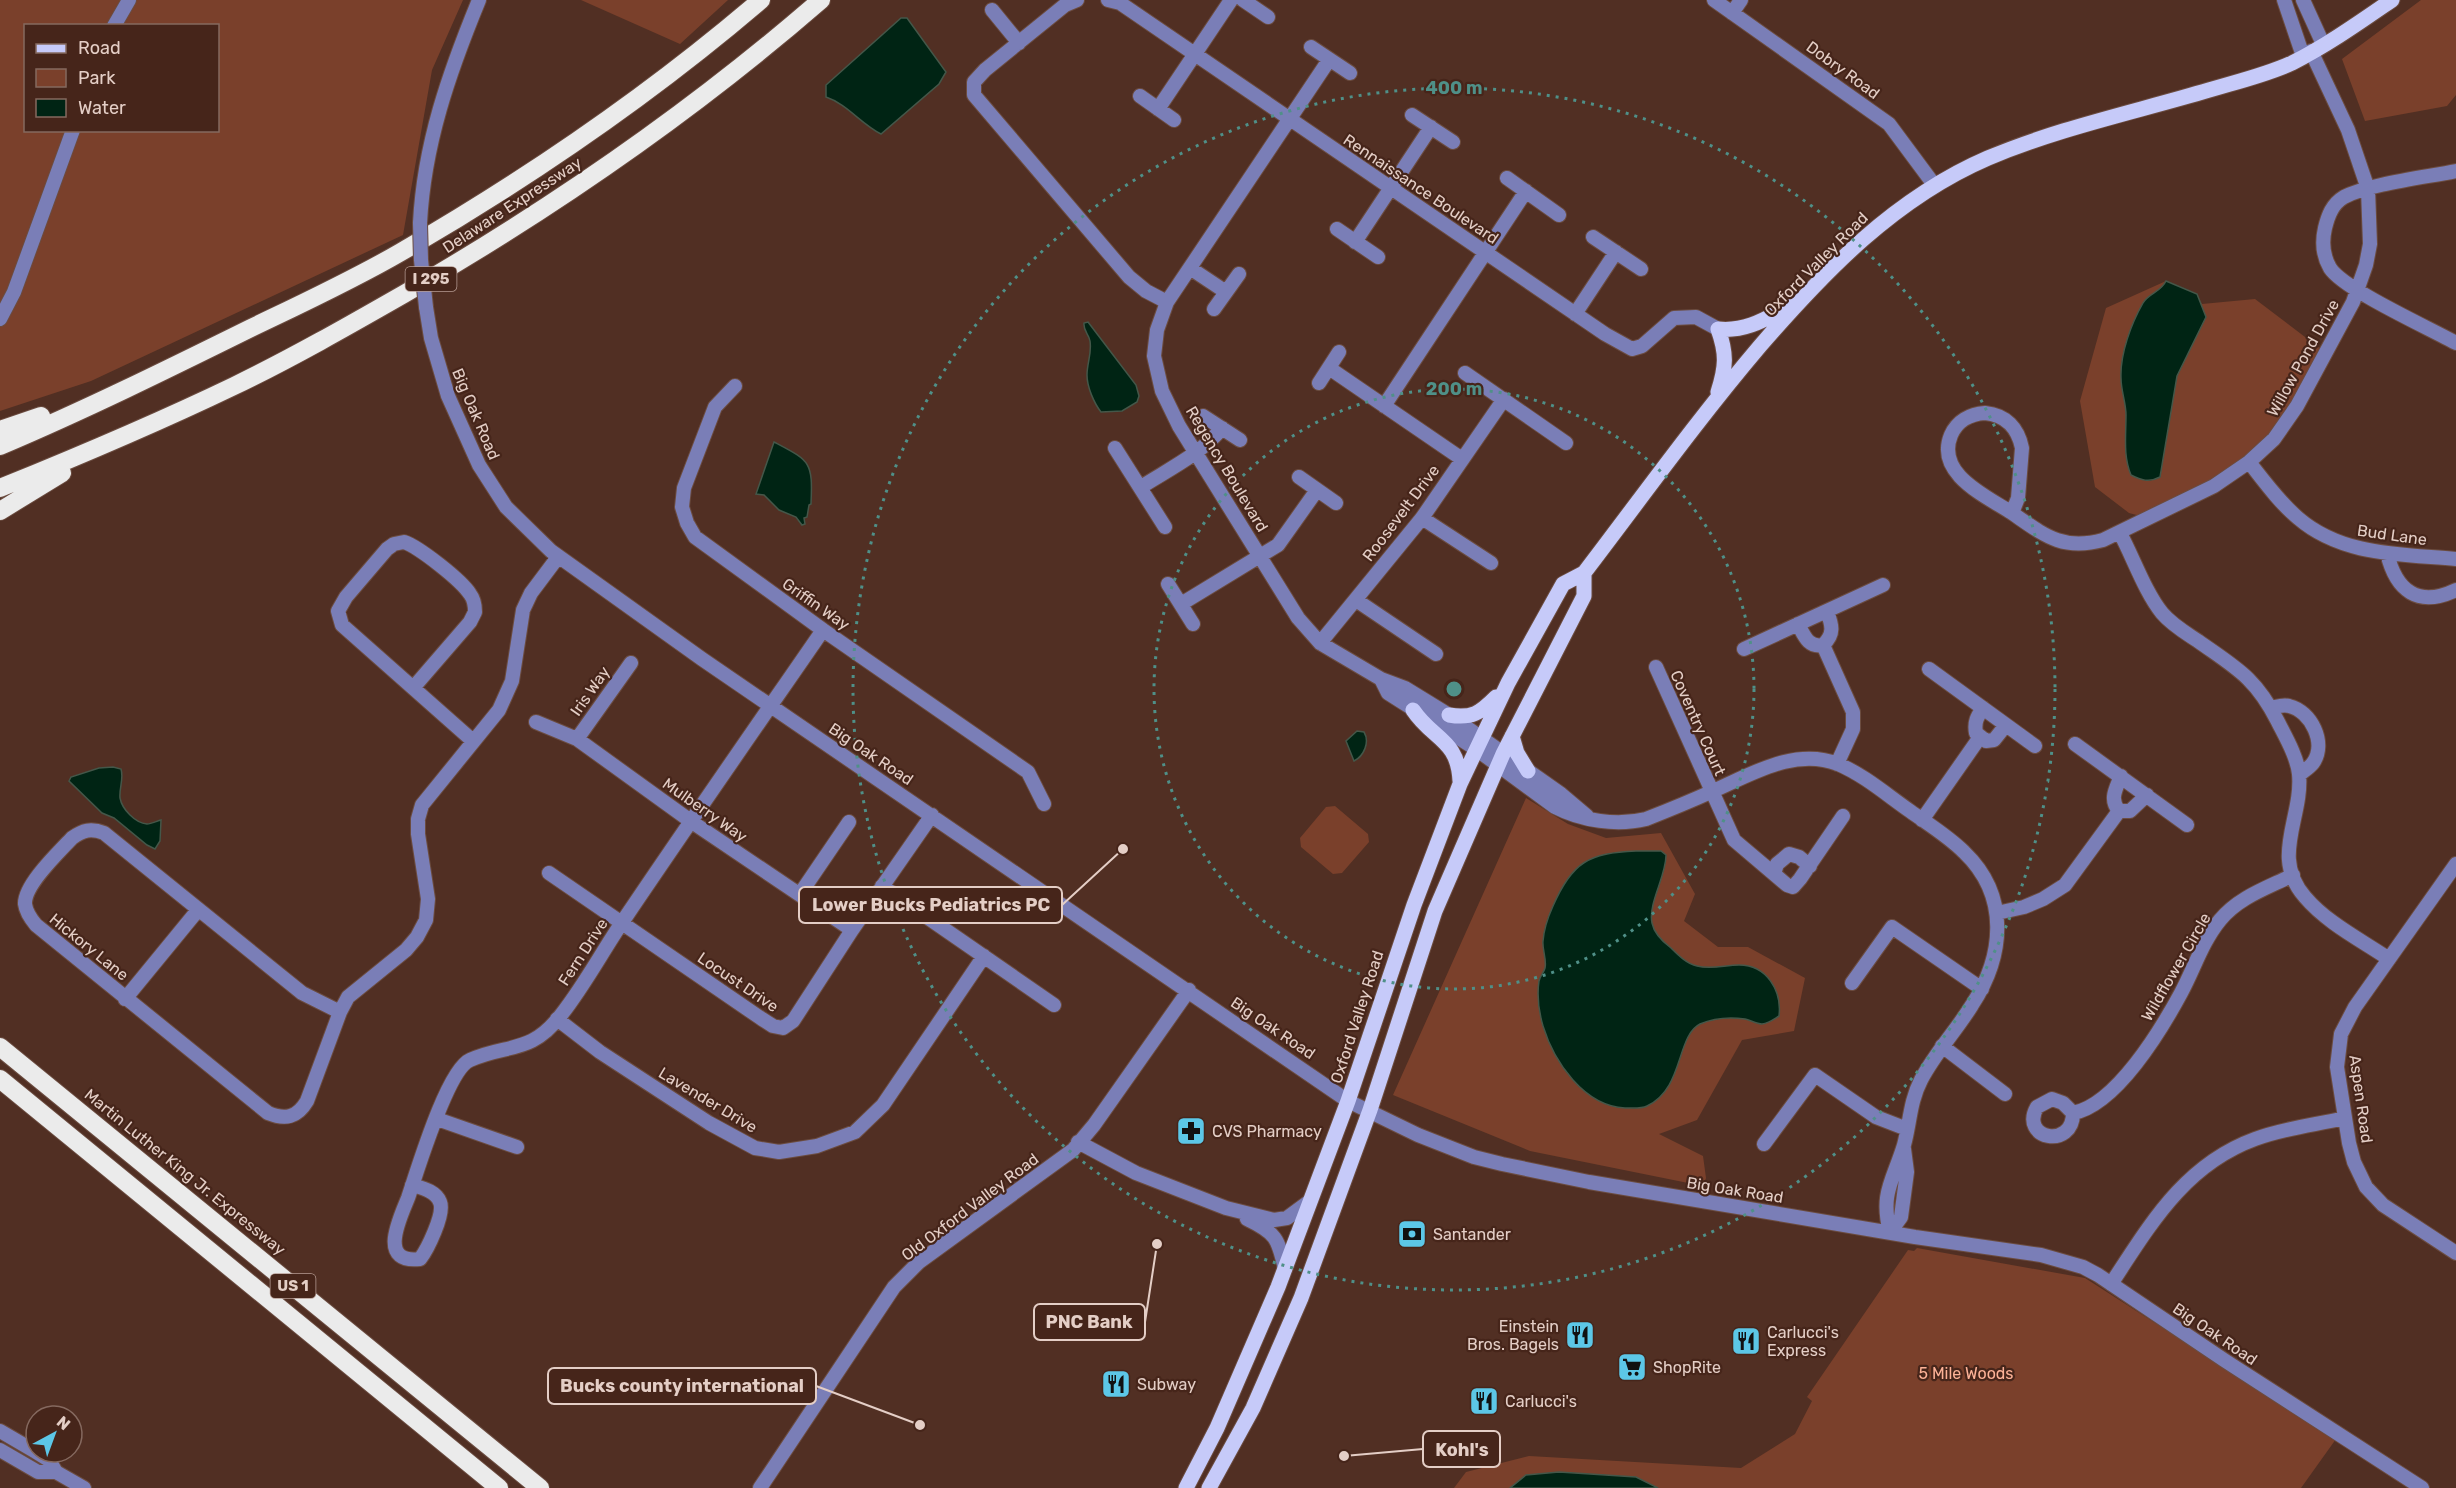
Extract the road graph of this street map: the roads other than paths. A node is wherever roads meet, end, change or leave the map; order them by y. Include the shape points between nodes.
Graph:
1 (129, 0) edge
2 (479, 0) edge
3 (761, 0) edge
4 (820, 0) edge
5 (1108, 0) edge
6 (1231, 0) edge
7 (1243, 0) edge
8 (1714, 0) edge
9 (1741, 0) edge
10 (2284, 0) edge
11 (2303, 0) edge
12 (2392, 0) edge
13 (1069, 2) edge
14 (992, 10) dead end
15 (1732, 13) junction
16 (1268, 16) dead end
17 (115, 24) edge
18 (1019, 43) junction
19 (1311, 47) dead end
20 (2312, 50) junction
21 (1194, 54) junction
22 (1329, 60) junction
23 (1350, 73) dead end
24 (1140, 96) dead end
25 (1158, 109) junction
26 (1412, 115) dead end
27 (1174, 120) dead end
28 (1290, 120) junction
29 (1431, 127) junction
30 (72, 132) edge
31 (1453, 142) dead end
32 (2456, 171) edge
33 (1507, 178) dead end
34 (1935, 186) junction
35 (1391, 188) junction
36 (2368, 189) junction
37 (1526, 191) junction
38 (1559, 215) dead end
39 (1337, 229) dead end
40 (1593, 237) dead end
41 (1355, 242) junction
42 (1485, 252) junction
43 (1616, 252) junction
44 (1378, 257) dead end
45 (1190, 268) junction
46 (1641, 269) dead end
47 (1239, 274) dead end
48 (2358, 290) junction
49 (1226, 292) junction
50 (1802, 299) junction
51 (1167, 302) junction
52 (1214, 309) dead end
53 (1575, 314) junction
54 (0, 319) edge
55 (1718, 329) junction
56 (2456, 343) edge
57 (1339, 352) dead end
58 (1329, 368) junction
59 (1465, 372) dead end
60 (1319, 383) dead end
61 (131, 386) junction
62 (735, 386) dead end
63 (1716, 398) junction
64 (1504, 399) junction
65 (1384, 406) junction
66 (1203, 416) dead end
67 (148, 425) junction
68 (1222, 428) junction
69 (0, 430) edge
70 (1240, 440) dead end
71 (1566, 443) dead end
72 (0, 446) edge
73 (1115, 448) dead end
74 (1196, 453) junction
75 (1462, 459) junction
76 (2249, 462) junction
77 (1299, 477) dead end
78 (1141, 487) junction
79 (0, 488) edge
80 (1317, 490) junction
81 (1336, 503) dead end
82 (0, 511) edge
83 (2012, 513) junction
84 (1422, 518) junction
85 (1165, 527) dead end
86 (2120, 533) junction
87 (2387, 553) junction
88 (1260, 556) junction
89 (558, 557) junction
90 (2456, 559) edge
91 (1491, 563) dead end
92 (1584, 573) junction
93 (1168, 584) dead end
94 (1883, 585) dead end
95 (2456, 590) edge
96 (1356, 600) junction
97 (1181, 604) junction
98 (1827, 611) junction
99 (1193, 624) dead end
100 (1798, 624) junction
101 (823, 630) junction
102 (1320, 643) junction
103 (1823, 645) junction
104 (1744, 649) dead end
105 (1436, 654) dead end
106 (631, 663) dead end
107 (1656, 667) dead end
108 (1929, 669) dead end
109 (1381, 679) junction
110 (1508, 683) junction
111 (414, 688) junction
112 (771, 705) junction
113 (1983, 708) junction
114 (2271, 708) junction
115 (1413, 710) junction
116 (1449, 715) junction
117 (537, 722) dead end
118 (2006, 725) junction
119 (1512, 736) junction
120 (1980, 737) junction
121 (577, 739) junction
122 (473, 741) junction
123 (1479, 743) junction
124 (2075, 744) dead end
125 (2035, 746) dead end
126 (1501, 759) junction
127 (1838, 764) junction
128 (1528, 771) junction
129 (2299, 774) junction
130 (2121, 776) junction
131 (1460, 784) junction
132 (1710, 792) junction
133 (2146, 795) junction
134 (1044, 804) dead end
135 (2119, 811) junction
136 (932, 815) junction
137 (1843, 816) dead end
138 (1588, 817) junction
139 (1922, 820) junction
140 (692, 822) junction
141 (849, 822) dead end
142 (2187, 825) dead end
143 (2456, 864) edge
144 (1810, 866) junction
145 (549, 873) dead end
146 (1774, 874) junction
147 (2293, 875) junction
148 (882, 886) junction
149 (800, 894) junction
150 (198, 909) junction
151 (1997, 913) junction
152 (622, 922) junction
153 (852, 930) junction
154 (984, 956) junction
155 (2389, 959) junction
156 (1852, 983) dead end
157 (1982, 989) junction
158 (1189, 990) junction
159 (125, 999) junction
160 (1054, 1005) dead end
161 (339, 1012) junction
162 (557, 1019) junction
163 (0, 1037) edge
164 (1942, 1046) junction
165 (0, 1047) edge
166 (0, 1079) edge
167 (47, 1084) junction
168 (2005, 1094) dead end
169 (1348, 1101) junction
170 (1370, 1110) junction
171 (2073, 1113) dead end
172 (2345, 1118) junction
173 (437, 1119) junction
174 (1907, 1130) junction
175 (1078, 1142) junction
176 (1764, 1144) dead end
177 (517, 1148) dead end
178 (412, 1185) junction
179 (1310, 1202) junction
180 (1227, 1208) junction
181 (1890, 1232) junction
182 (2456, 1253) edge
183 (1285, 1269) junction
184 (2111, 1284) junction
185 (0, 1431) edge
186 (24, 1445) edge
187 (0, 1450) edge
188 (467, 1462) junction
189 (51, 1464) edge
190 (56, 1472) junction
191 (84, 1488) edge
192 (492, 1488) edge
193 (499, 1488) edge
194 (540, 1488) edge
195 (760, 1488) edge
196 (1186, 1488) edge
197 (1209, 1488) edge
198 (2422, 1488) edge

1 - 17 street
2 - 89 street, Big Oak Road, bridge via 445,88 423,182 420,223 426,307 448,396 479,465 521,524
3 - 61 highway, Delaware Expressway / I 295 via 643,93 537,168 398,254
4 - 67 highway, Delaware Expressway / I 295 via 664,125 503,236 328,337
5 - 21 street, Rennaissance Boulevard via 1120,3
6 - 21 street
7 - 16 street
8 - 15 street, Dobry Road
9 - 15 street
10 - 20 street
11 - 20 street
12 - 20 main road, Oxford Valley Road
13 - 18 street
14 - 18 street
15 - 34 street, Dobry Road via 1889,124
18 - 51 street via 974,82 974,95 1129,277
19 - 22 street
20 - 34 main road, Oxford Valley Road via 2291,63 2251,78 2011,149
20 - 36 street, Willow Pond Drive
21 - 25 street
21 - 28 street, Rennaissance Boulevard
22 - 23 street
22 - 28 street, Regency Boulevard
24 - 25 street
25 - 27 street
26 - 29 street
28 - 35 street, Rennaissance Boulevard
28 - 45 street, Regency Boulevard
29 - 31 street
29 - 35 street
30 - 54 street via 14,292
32 - 36 street
33 - 37 street
34 - 50 main road, Oxford Valley Road via 1864,237
35 - 41 street
35 - 42 street, Rennaissance Boulevard
36 - 48 street, Willow Pond Drive via 2370,244
36 - 48 street via 2336,204 2328,216 2323,242 2330,267
37 - 38 street
37 - 42 street
39 - 41 street
40 - 43 street
41 - 44 street
42 - 53 street, Rennaissance Boulevard
42 - 65 street
43 - 46 street
43 - 53 street
45 - 49 street
45 - 51 street, Regency Boulevard
47 - 49 street
48 - 56 street
48 - 76 street, Willow Pond Drive via 2297,406 2274,439
49 - 52 street
50 - 55 main road via 1750,327 1735,331
50 - 63 main road, Oxford Valley Road
51 - 74 street, Regency Boulevard via 1157,330 1154,356 1162,391
53 - 55 street, Rennaissance Boulevard via 1632,349 1642,346 1674,318 1696,317
55 - 63 main road via 1725,348 1725,363
57 - 58 street
58 - 60 street
58 - 65 street
59 - 64 street
61 - 69 highway
61 - 72 highway, I 295
62 - 101 street, Griffin Way via 715,406 684,488 682,507 687,523 705,546
63 - 92 main road, Oxford Valley Road
64 - 71 street
64 - 75 street, Roosevelt Drive
65 - 75 street
66 - 68 street
67 - 79 highway, Delaware Expressway / I 295
67 - 82 highway
68 - 70 street
68 - 74 street
73 - 78 street
74 - 78 street
74 - 88 street, Regency Boulevard
75 - 84 street, Roosevelt Drive
76 - 86 street, Willow Pond Drive via 2214,486
76 - 87 street, Bud Lane via 2289,509 2313,530 2349,546
77 - 80 street
78 - 85 street
80 - 81 street
80 - 88 street via 1278,545
83 - 83 street, Willow Pond Drive via 1962,479 1951,464 1949,440 1955,428 1969,417 1985,413 2001,416 2018,433 2022,448 2018,498
83 - 86 street, Willow Pond Drive via 2046,537 2064,543 2089,544
84 - 91 street
84 - 96 street, Roosevelt Drive
86 - 114 street via 2163,614 2243,672
87 - 90 street, Bud Lane
87 - 95 street via 2394,576 2409,593 2431,597
88 - 97 street
88 - 102 street, Regency Boulevard via 1298,618
89 - 112 street, Big Oak Road
89 - 122 street, Hickory Lane via 523,610 512,681 500,710
92 - 110 main road, Oxford Valley Road via 1563,584
92 - 119 main road via 1584,596
93 - 97 street
94 - 98 street
96 - 102 street, Roosevelt Drive
96 - 105 street
97 - 99 street
98 - 100 street
98 - 103 street via 1832,632
100 - 103 street via 1807,640
100 - 104 street
101 - 112 street, Fern Drive
101 - 134 street, Griffin Way via 1028,772
102 - 109 street, Regency Boulevard
103 - 127 street via 1853,712 1853,729
106 - 121 street, Iris Way
107 - 132 street, Coventry Court
108 - 113 street
109 - 115 street, Regency Boulevard via 1388,693
109 - 116 street, Regency Boulevard
110 - 116 main road via 1481,713 1461,718
110 - 123 main road, Oxford Valley Road
111 - 111 street via 342,625 338,611 387,549 404,542 459,583 470,594 475,612
111 - 122 street
112 - 136 street, Big Oak Road
112 - 140 street, Fern Drive
113 - 118 street
113 - 120 street via 1975,719
114 - 129 street
114 - 129 street via 2288,705 2307,717 2313,726 2318,745 2316,758
115 - 123 street, Regency Boulevard
115 - 131 main road via 1451,747 1459,764
116 - 123 street, Regency Boulevard
117 - 121 street, Mulberry Way
118 - 120 street via 1994,740
118 - 125 street
119 - 126 main road
119 - 128 main road
120 - 139 street
121 - 140 street, Mulberry Way
122 - 161 street, Hickory Lane via 430,793 418,819 428,899 426,920 406,950 348,997
123 - 126 street
123 - 131 main road, Oxford Valley Road
124 - 130 street
126 - 128 street
126 - 138 street via 1555,807
126 - 170 main road via 1435,911
127 - 132 street via 1806,758 1781,762
127 - 139 street
128 - 138 street
129 - 147 street via 2288,852
130 - 133 street
130 - 135 street via 2113,795
131 - 169 main road, Oxford Valley Road via 1414,905
132 - 138 street via 1633,822
132 - 146 street, Coventry Court via 1734,840
133 - 135 street via 2130,811
133 - 142 street
135 - 151 street via 2065,885 2025,907
136 - 148 street, Locust Drive
136 - 158 street, Big Oak Road
137 - 144 street
139 - 151 street via 1972,860 1988,885
140 - 149 street, Mulberry Way
140 - 152 street, Fern Drive
141 - 149 street
143 - 155 street, Aspen Road
144 - 146 street via 1793,886
144 - 146 street via 1799,856 1789,854 1777,864
145 - 152 street, Locust Drive
147 - 155 street via 2313,905
147 - 171 street, Wildflower Circle via 2246,897 2220,919 2180,995 2138,1059 2100,1101
148 - 153 street, Locust Drive
148 - 154 street
149 - 153 street, Mulberry Way
150 - 159 street
150 - 159 street, Hickory Lane via 104,833 92,829 72,838 28,890 25,903 36,925
150 - 161 street, Hickory Lane via 302,993
151 - 157 street via 1994,962
152 - 153 street, Locust Drive via 762,1019 783,1028 793,1021
152 - 162 street, Fern Drive
154 - 160 street
154 - 162 street, Lavender Drive via 883,1106 855,1132 817,1146 779,1152 755,1148 709,1123
155 - 172 street, Aspen Road via 2341,1034 2337,1067
156 - 157 street via 1892,927
157 - 164 street
158 - 169 street, Big Oak Road
158 - 175 street, Old Oxford Valley Road
159 - 161 street, Hickory Lane via 267,1113 278,1117 292,1117 301,1111
162 - 173 street, Fern Drive via 547,1031 523,1046 468,1060 456,1072
163 - 167 highway
164 - 168 street
164 - 174 street via 1914,1095
165 - 167 highway, Martin Luther King Jr. Expressway / US 1
166 - 188 highway, US 1
167 - 194 highway, Martin Luther King Jr. Expressway / US 1
169 - 170 street, Big Oak Road
169 - 179 main road, Oxford Valley Road
170 - 181 street, Big Oak Road via 1418,1135 1502,1164
170 - 197 main road via 1271,1369
172 - 182 street, Aspen Road via 2354,1162 2374,1197
172 - 184 street via 2270,1134 2244,1144 2194,1175 2166,1202
173 - 177 street
173 - 178 street, Fern Drive
174 - 176 street via 1876,1117 1815,1075
174 - 181 street via 1901,1216
175 - 180 street via 1136,1173
175 - 195 street, Old Oxford Valley Road via 919,1262 894,1287
178 - 178 street, Fern Drive via 394,1237 395,1248 410,1260 420,1259 427,1251 441,1211 433,1193
179 - 180 street via 1287,1218 1274,1220
179 - 183 main road, Oxford Valley Road
180 - 183 street via 1274,1234
181 - 184 street, Big Oak Road via 2041,1255 2083,1267
183 - 196 main road, Oxford Valley Road via 1222,1417
184 - 198 street, Big Oak Road
185 - 186 street
187 - 190 street via 38,1472
188 - 192 highway
188 - 193 highway, US 1
189 - 190 street
190 - 191 street

